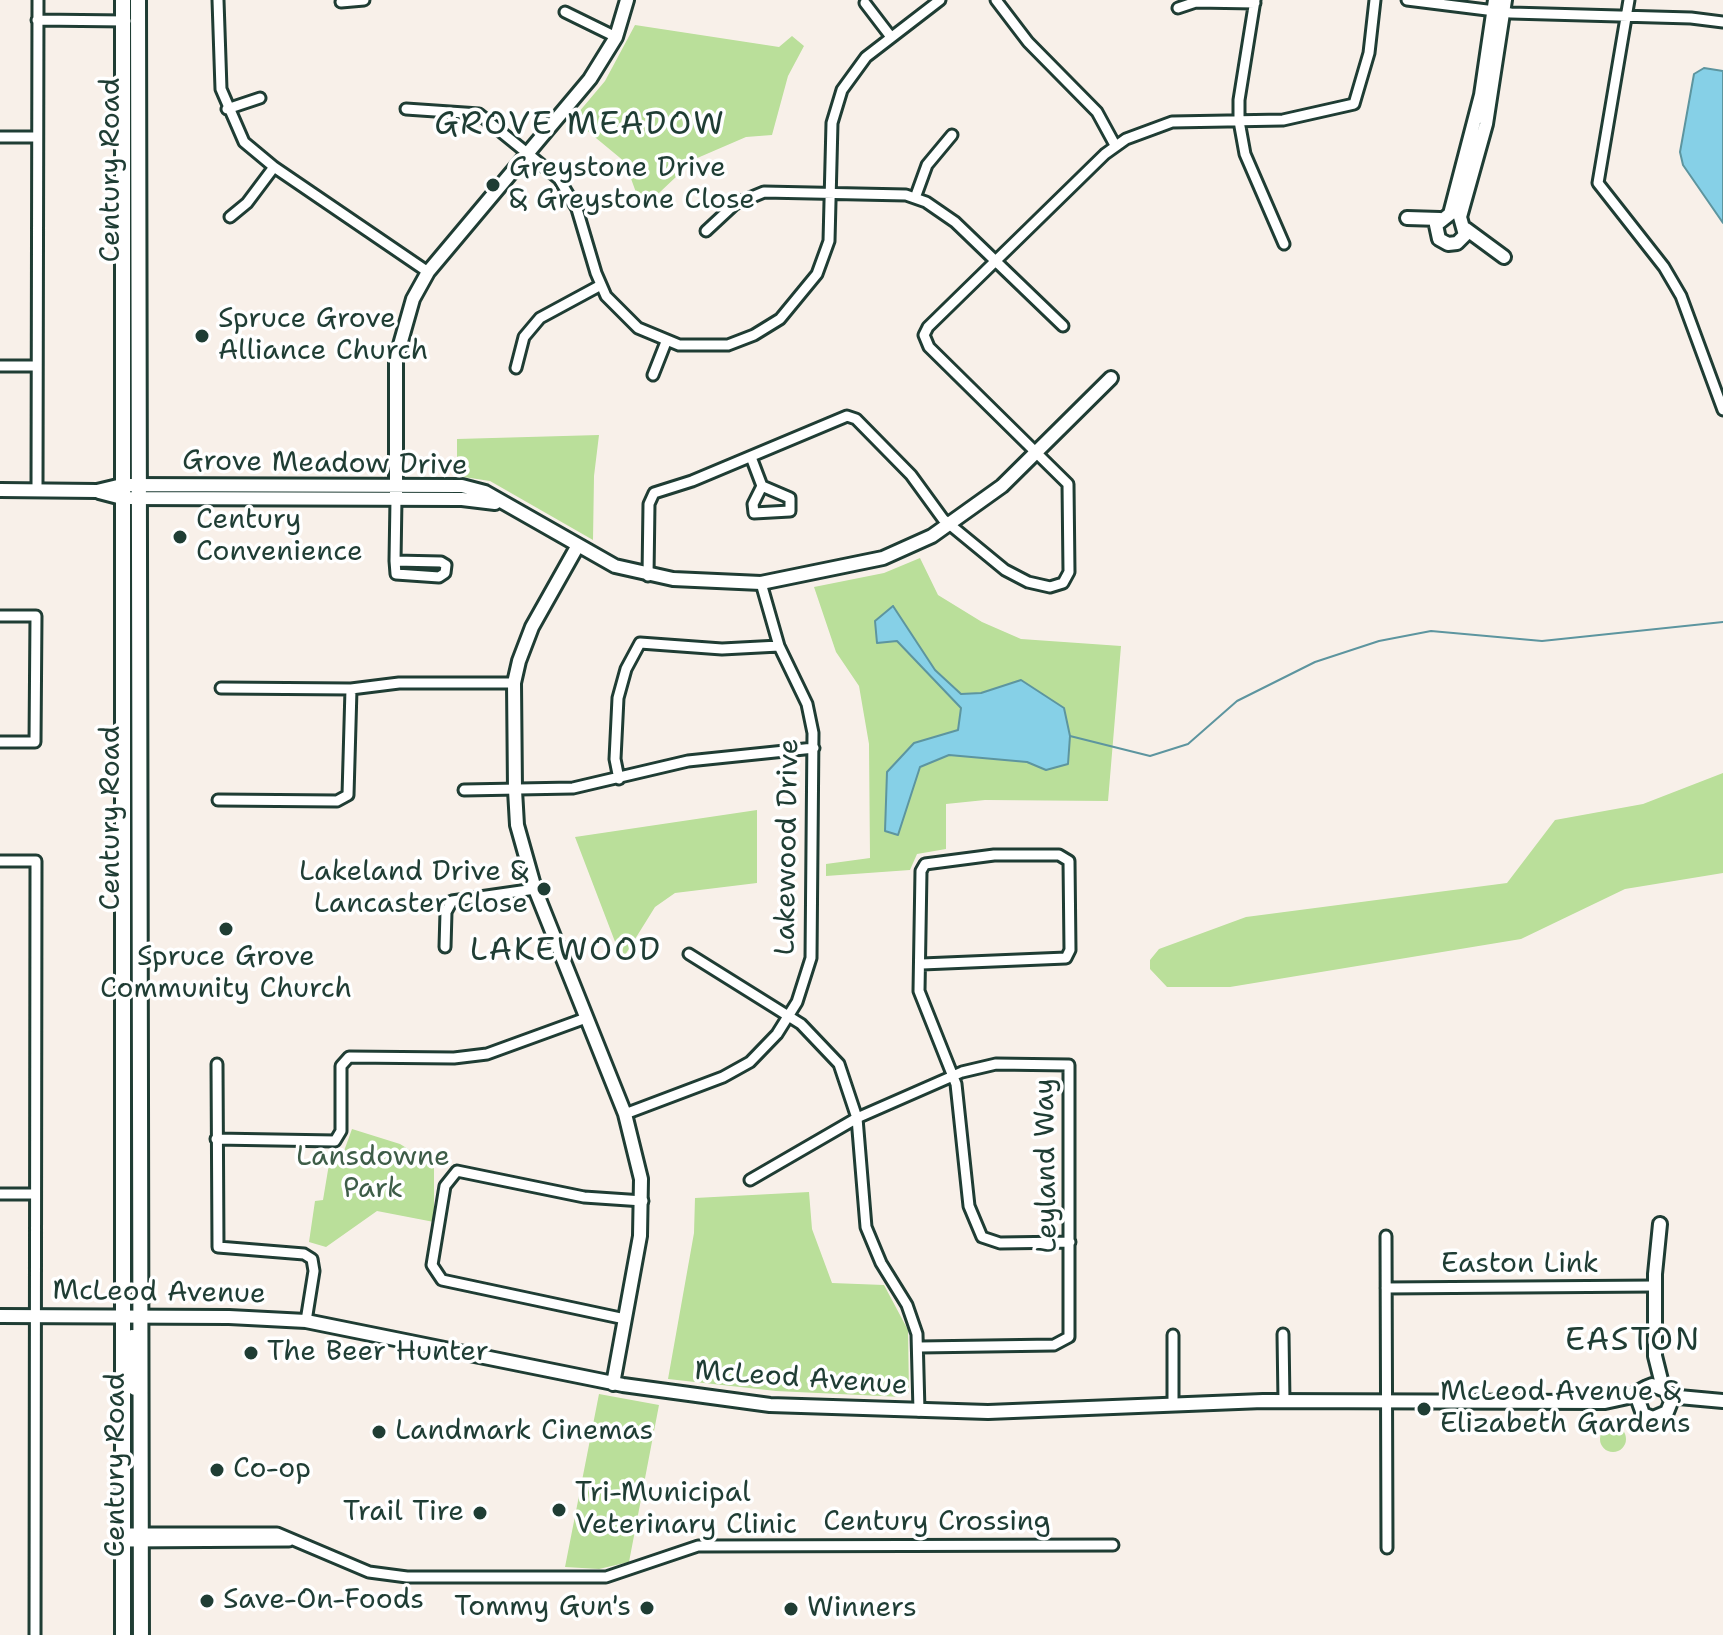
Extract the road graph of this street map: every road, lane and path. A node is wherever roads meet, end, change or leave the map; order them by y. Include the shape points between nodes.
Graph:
1 (38, 0) edge
2 (123, 0) edge
3 (138, 0) edge
4 (218, 0) edge
5 (364, 0) edge
6 (627, 0) edge
7 (940, 0) edge
8 (996, 0) edge
9 (1375, 0) edge
10 (1407, 0) edge
11 (1629, 0) edge
12 (341, 2) edge
13 (1255, 2) edge
14 (865, 3) dead end
15 (1499, 6) edge
16 (1178, 8) dead end
17 (565, 12) dead end
18 (1627, 18) junction
19 (37, 20) junction
20 (122, 21) junction
21 (138, 21) junction
22 (1723, 22) edge
23 (616, 37) junction
24 (891, 37) junction
25 (260, 98) dead end
26 (227, 109) junction
27 (406, 109) dead end
28 (1239, 121) junction
29 (952, 135) dead end
30 (0, 137) edge
31 (36, 137) junction
32 (1115, 145) junction
33 (528, 152) junction
34 (274, 167) junction
35 (831, 191) junction
36 (915, 198) junction
37 (230, 217) dead end
38 (1456, 224) junction
39 (706, 231) dead end
40 (1436, 232) junction
41 (1284, 244) dead end
42 (1504, 257) dead end
43 (995, 262) junction
44 (428, 272) junction
45 (601, 285) junction
46 (1063, 326) dead end
47 (666, 342) junction
48 (0, 366) edge
49 (36, 366) junction
50 (516, 368) dead end
51 (653, 375) dead end
52 (1111, 378) dead end
53 (1723, 410) edge
54 (1037, 453) junction
55 (751, 457) junction
56 (395, 485) junction
57 (762, 486) dead end
58 (0, 490) edge
59 (37, 491) junction
60 (138, 491) junction
61 (122, 492) junction
62 (396, 499) junction
63 (506, 506) junction
64 (951, 525) junction
65 (577, 547) junction
66 (395, 561) junction
67 (648, 576) junction
68 (761, 583) junction
69 (0, 616) edge
70 (779, 646) junction
71 (514, 683) junction
72 (221, 688) dead end
73 (351, 689) junction
74 (0, 742) edge
75 (814, 748) junction
76 (619, 779) junction
77 (464, 790) dead end
78 (515, 790) junction
79 (218, 800) dead end
80 (0, 861) edge
81 (535, 889) junction
82 (445, 947) dead end
83 (689, 954) dead end
84 (922, 964) junction
85 (788, 1016) junction
86 (586, 1018) junction
87 (217, 1064) dead end
88 (953, 1075) junction
89 (625, 1114) junction
90 (857, 1118) junction
91 (216, 1139) junction
92 (123, 1160) junction
93 (750, 1180) dead end
94 (0, 1194) edge
95 (35, 1194) junction
96 (643, 1201) junction
97 (1660, 1224) dead end
98 (1386, 1236) dead end
99 (1070, 1242) junction
100 (1655, 1286) junction
101 (1386, 1288) junction
102 (35, 1315) junction
103 (0, 1316) edge
104 (122, 1316) junction
105 (143, 1317) junction
106 (625, 1319) junction
107 (306, 1321) junction
108 (1283, 1334) dead end
109 (1173, 1335) dead end
110 (920, 1347) junction
111 (1655, 1356) junction
112 (613, 1384) junction
113 (1644, 1389) junction
114 (1665, 1390) junction
115 (1387, 1400) junction
116 (1284, 1401) junction
117 (1718, 1401) edge
118 (1605, 1402) junction
119 (1173, 1403) junction
120 (143, 1409) junction
121 (919, 1411) junction
122 (1667, 1412) junction
123 (1643, 1414) junction
124 (123, 1537) junction
125 (143, 1537) junction
126 (1113, 1545) dead end
127 (1387, 1548) dead end
128 (35, 1635) edge
129 (123, 1635) edge
130 (141, 1635) edge

1 - 19 street
2 - 20 main road, Century Road
3 - 21 main road, Century Road
4 - 26 street via 219,78
5 - 12 street
6 - 23 street
7 - 24 street
8 - 32 street via 1028,42 1097,112
9 - 28 street via 1369,53 1354,104 1283,120
10 - 15 street
11 - 18 street
13 - 16 street via 1196,2
13 - 28 street
14 - 24 street
15 - 18 street
15 - 38 street
17 - 23 street
18 - 22 street
18 - 53 street via 1598,183 1681,296
19 - 20 street
19 - 31 street
20 - 21 street
20 - 61 main road, Century Road
21 - 60 main road, Century Road
23 - 33 street via 590,79
24 - 35 street via 858,65 837,101
25 - 26 street
26 - 34 street via 244,142
27 - 33 street via 479,114
28 - 32 street via 1172,122
28 - 41 street via 1245,154
29 - 36 street via 927,165
30 - 31 street
31 - 49 street
32 - 43 street
33 - 44 street
33 - 45 street via 572,198
34 - 37 street
34 - 44 street
35 - 36 street
35 - 39 street via 754,194
35 - 47 street via 824,258 807,290 780,319 728,345
36 - 43 street via 955,222
38 - 40 street
38 - 40 street via 1448,244
38 - 40 street via 1407,218
38 - 42 street
43 - 46 street
43 - 54 street via 924,335 929,347
44 - 56 street via 402,329 396,359
45 - 47 street via 624,318
45 - 50 street via 540,318 524,337
47 - 51 street
48 - 49 street
49 - 59 street
52 - 54 street, Grove Meadow Drive
54 - 64 street, Grove Meadow Drive
54 - 64 street via 1068,484 1069,572 1063,583 1050,587 1028,582 1005,570
55 - 57 street
55 - 64 street via 837,418 852,417 911,475
55 - 67 street via 654,493 649,504
56 - 60 street, Grove Meadow Drive
56 - 62 street
56 - 63 street, Grove Meadow Drive via 462,486 485,492
58 - 59 street
59 - 61 street
60 - 61 street
60 - 62 street, Grove Meadow Drive
60 - 105 main road, Century Road
61 - 92 main road, Century Road
62 - 63 street, Grove Meadow Drive via 462,499
62 - 66 street
63 - 65 street, Grove Meadow Drive
64 - 68 street, Grove Meadow Drive via 883,558
65 - 67 street, Grove Meadow Drive
65 - 71 street via 528,636
66 - 66 street via 441,562 446,569 439,577 401,577
67 - 68 street, Grove Meadow Drive
68 - 70 street, Lakewood Drive
69 - 74 street via 36,616 35,742
70 - 75 street, Lakewood Drive via 807,704
70 - 76 street via 637,646 618,698
71 - 73 street via 399,683
71 - 78 street
72 - 73 street
73 - 79 street via 351,789 343,799
75 - 76 street via 688,761
75 - 85 street, Lakewood Drive via 813,936 805,981
76 - 78 street via 573,788
77 - 78 street
78 - 81 street via 517,825
80 - 95 street via 36,861
81 - 82 street via 452,901 446,912
81 - 86 street
83 - 85 street
84 - 84 street via 1066,958 1069,861 994,855 923,867
84 - 88 street via 919,991
85 - 89 street, Lakewood Drive via 750,1062
85 - 90 street via 831,1053 845,1077
86 - 89 street
86 - 91 street via 487,1054 349,1057 341,1066 341,1131 335,1141
87 - 91 street
88 - 90 street, Leyland Way
88 - 99 street via 969,1206 982,1237 1000,1243
88 - 99 street, Leyland Way via 996,1064 1069,1065
89 - 96 street
90 - 93 street, Leyland Way
90 - 110 street via 866,1227 907,1305
91 - 107 street via 218,1247 312,1259
92 - 104 main road, Century Road
92 - 105 main road via 134,1303
94 - 95 street
95 - 102 street
96 - 106 street
96 - 106 street via 584,1197 457,1171 445,1186 433,1259 442,1280
97 - 100 street
98 - 101 street
99 - 110 street, Leyland Way via 1067,1340 1054,1345
100 - 101 street, Easton Link
100 - 111 street
101 - 115 street
102 - 103 street, McLeod Avenue
102 - 104 street, McLeod Avenue
102 - 128 street
104 - 105 street, McLeod Avenue
104 - 120 main road via 131,1326 135,1391
104 - 124 main road, Century Road
105 - 107 street, McLeod Avenue
105 - 120 main road, Century Road
106 - 112 street
107 - 112 street, McLeod Avenue
108 - 116 street
109 - 119 street
110 - 121 street
111 - 113 street
111 - 114 street
112 - 121 street, McLeod Avenue via 770,1405
113 - 114 street, McLeod Avenue via 1652,1385
113 - 118 street, McLeod Avenue
113 - 123 street via 1638,1400
114 - 117 street, McLeod Avenue via 1679,1397
114 - 122 street via 1671,1402
115 - 116 street, McLeod Avenue
115 - 118 street, McLeod Avenue
115 - 127 street
116 - 119 street, McLeod Avenue
117 - 122 street, McLeod Avenue
118 - 123 street, McLeod Avenue
119 - 121 street, McLeod Avenue
120 - 125 main road, Century Road
122 - 123 street, McLeod Avenue via 1653,1418
124 - 125 street, Century Crossing
124 - 129 main road, Century Road
125 - 126 street, Century Crossing via 293,1541 380,1575 478,1578 606,1577 698,1546
125 - 130 main road, Century Road

